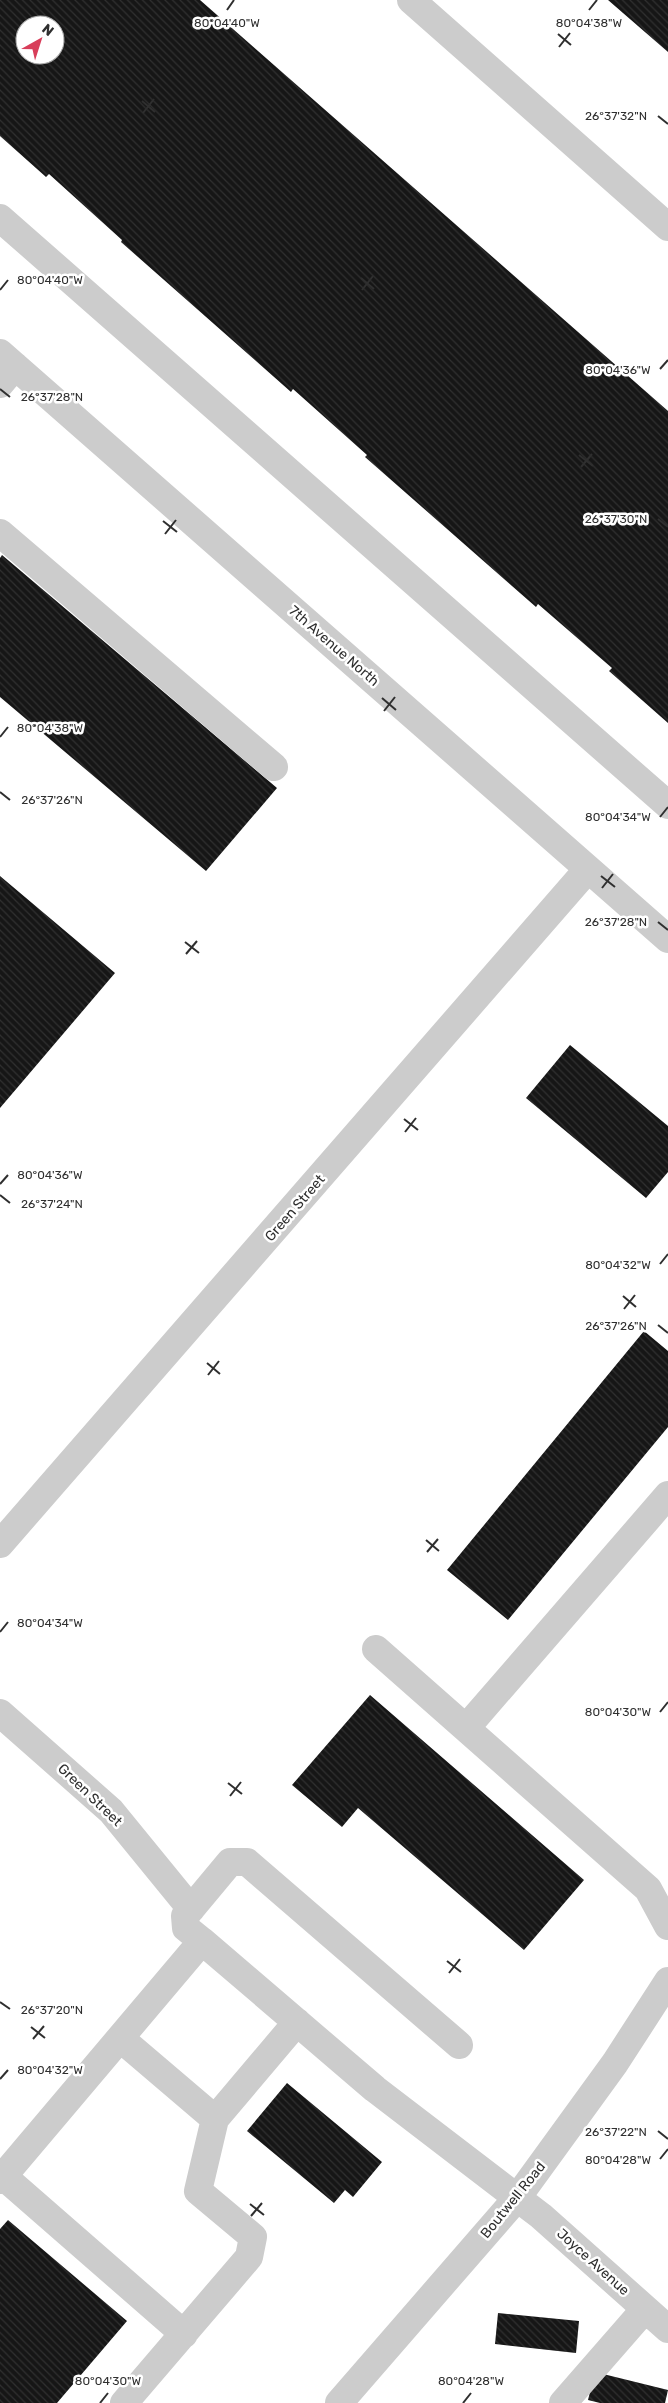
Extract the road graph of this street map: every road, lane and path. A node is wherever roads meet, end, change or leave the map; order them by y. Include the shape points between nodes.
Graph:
1 (411, 0) edge
2 (0, 218) edge
3 (668, 228) edge
4 (5, 368) edge
5 (0, 533) edge
6 (274, 767) dead end
7 (668, 805) edge
8 (588, 869) junction
9 (668, 939) edge
10 (668, 1495) edge
11 (0, 1544) edge
12 (376, 1649) dead end
13 (0, 1713) edge
14 (466, 1728) junction
15 (191, 1909) junction
16 (668, 1926) edge
17 (202, 1941) junction
18 (668, 1982) edge
19 (297, 2022) junction
20 (120, 2038) junction
21 (459, 2045) dead end
22 (215, 2119) junction
23 (1, 2178) edge
24 (517, 2198) junction
25 (646, 2309) junction
26 (668, 2329) edge
27 (184, 2334) junction
28 (124, 2403) edge
29 (339, 2403) edge
30 (563, 2403) edge

1 - 3 street
2 - 7 street
4 - 8 street, 7th Avenue North
5 - 6 street
8 - 9 street, 7th Avenue North
8 - 11 street, Green Street
10 - 14 street
12 - 14 street
13 - 15 street, Green Street via 111,1811
14 - 16 street via 648,1889
15 - 17 street, Joyce Avenue via 186,1916 186,1928
15 - 21 street via 230,1862 247,1862
17 - 19 street, Joyce Avenue
17 - 20 street
18 - 24 street, Boutwell Road via 615,2063
19 - 22 street
19 - 24 street, Joyce Avenue via 375,2089
20 - 22 street
20 - 23 street
22 - 27 street via 198,2191 253,2237 250,2258
23 - 27 street
24 - 25 street, Joyce Avenue
24 - 29 street, Boutwell Road
25 - 26 street, Joyce Avenue
25 - 30 street
27 - 28 street

